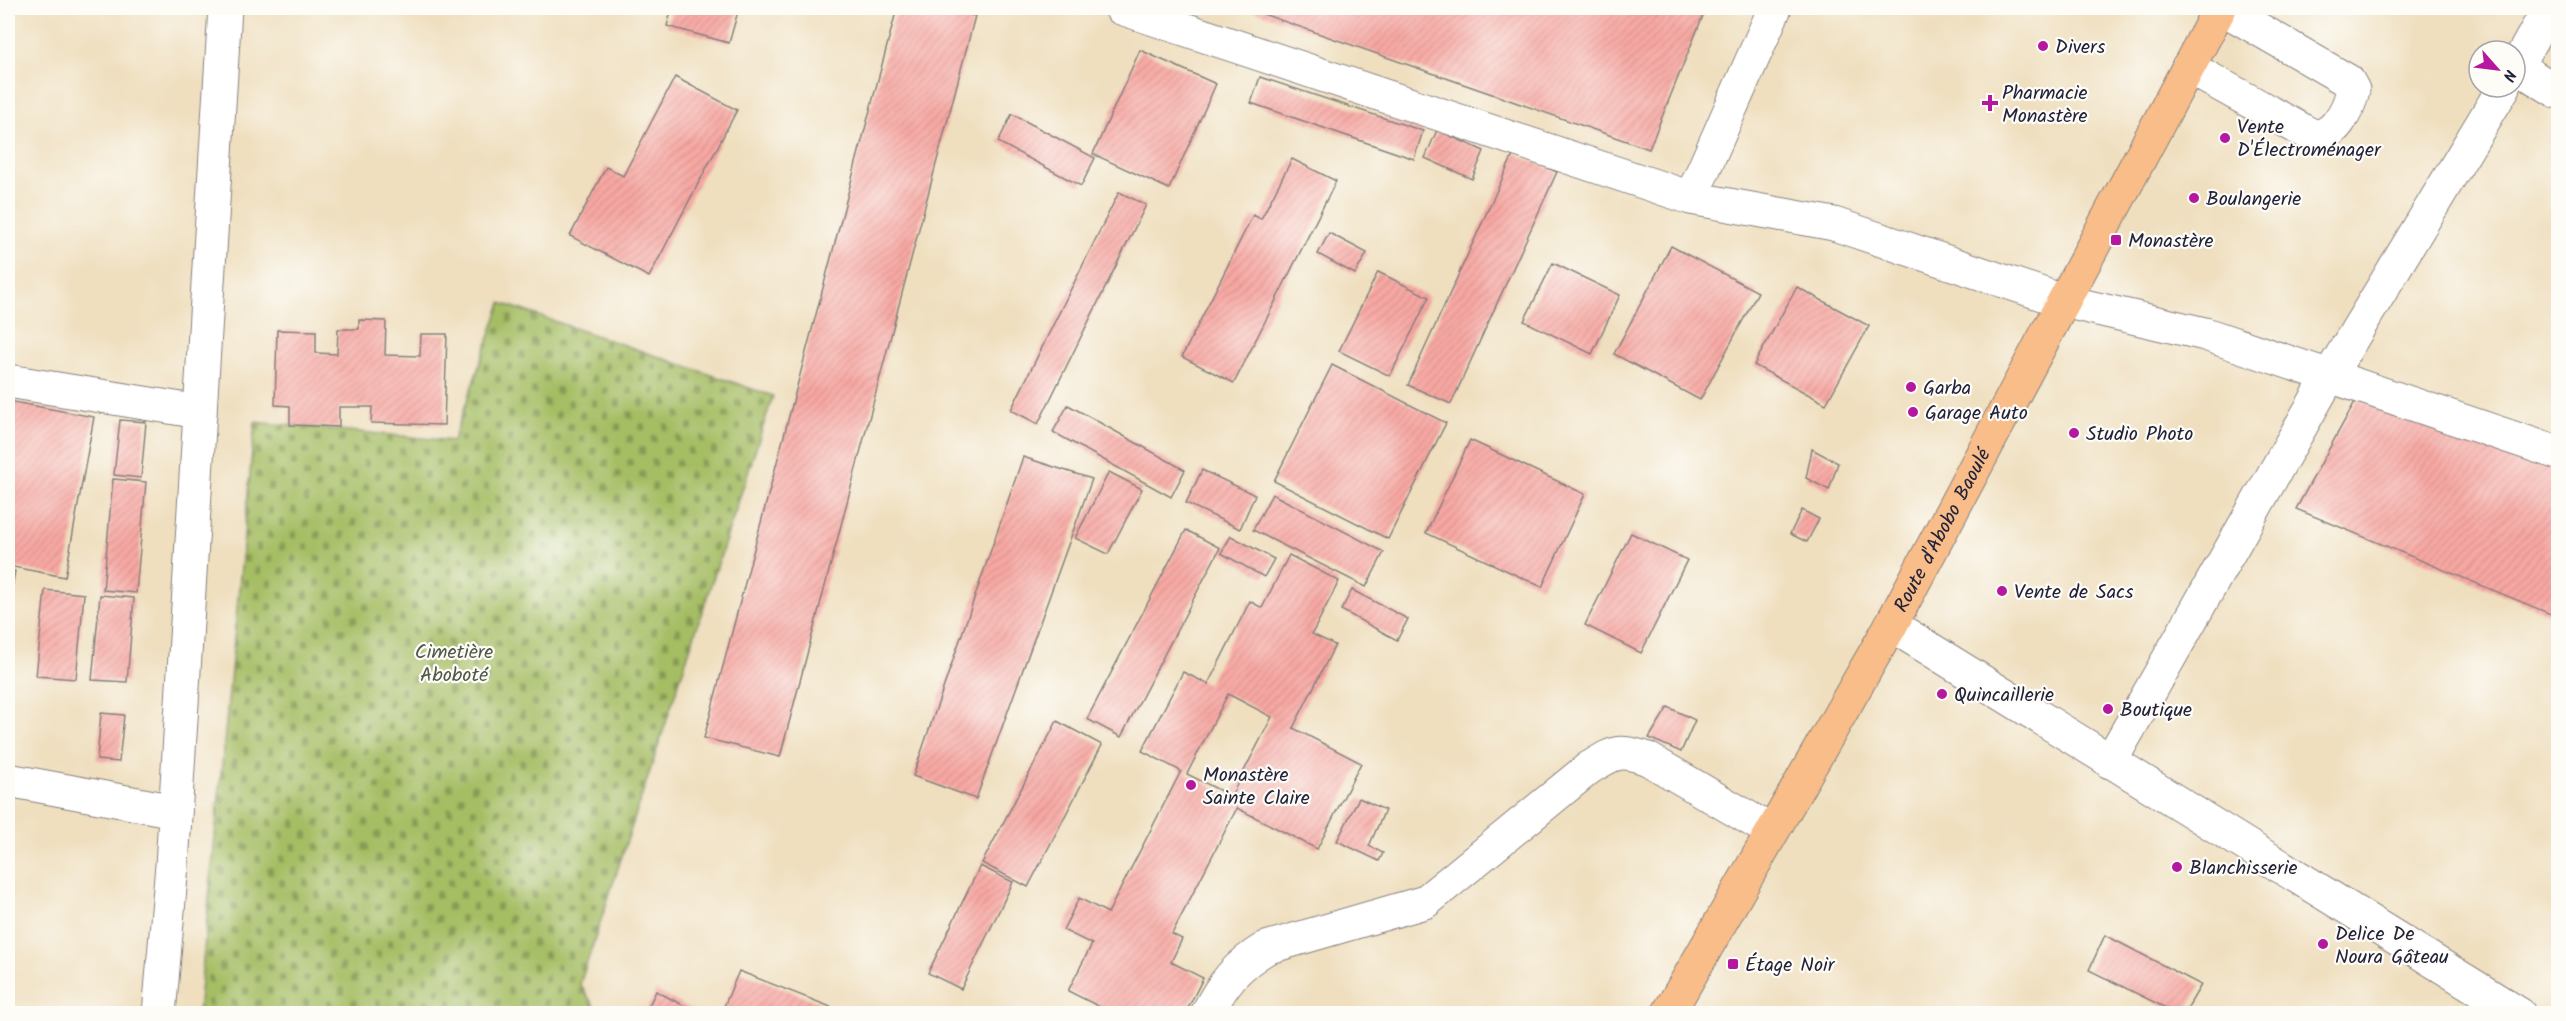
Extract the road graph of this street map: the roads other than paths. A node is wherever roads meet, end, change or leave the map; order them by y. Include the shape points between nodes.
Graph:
1 (225, 8) edge
2 (1120, 8) edge
3 (1775, 8) edge
4 (2221, 8) edge
5 (2548, 8) edge
6 (2527, 46) edge
7 (2188, 67) junction
8 (2527, 80) edge
9 (2559, 92) edge
10 (2497, 99) edge
11 (1691, 198) junction
12 (2063, 301) junction
13 (2330, 375) junction
14 (8, 381) edge
15 (200, 412) junction
16 (2559, 453) edge
17 (1892, 625) junction
18 (2110, 762) junction
19 (8, 780) edge
20 (175, 811) junction
21 (1772, 831) junction
22 (159, 1014) edge
23 (1207, 1014) edge
24 (1668, 1014) edge
25 (2519, 1014) edge

1 - 15 street
2 - 11 street
3 - 11 street
4 - 7 main road, Route d'Abobo Baoulé
4 - 7 street via 2348,81 2353,90 2345,113 2326,135 2311,135
5 - 6 street
7 - 12 main road, Route d'Abobo Baoulé
8 - 9 street
10 - 13 street
11 - 12 street via 1834,224
12 - 13 street via 2205,334
12 - 17 main road, Route d'Abobo Baoulé
13 - 16 street
13 - 18 street
14 - 15 street
15 - 20 street
17 - 18 street
17 - 21 main road, Route d'Abobo Baoulé
18 - 25 street
19 - 20 street
20 - 22 street
21 - 23 street via 1647,759 1627,752 1610,755 1425,902 1266,948 1245,960 1227,979
21 - 24 main road, Route d'Abobo Baoulé

